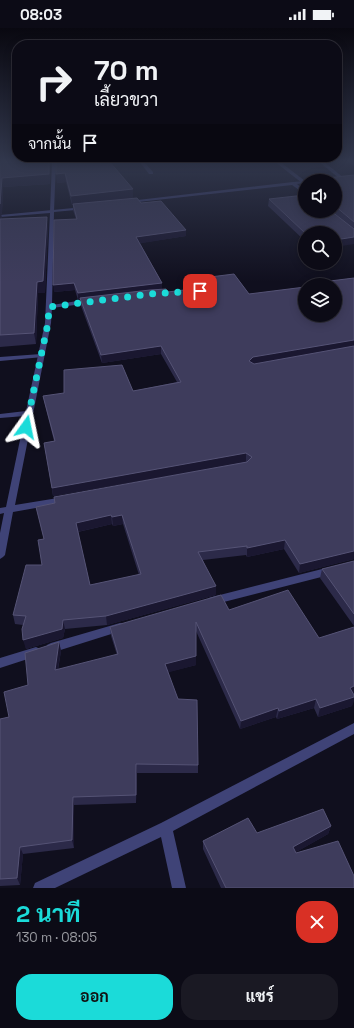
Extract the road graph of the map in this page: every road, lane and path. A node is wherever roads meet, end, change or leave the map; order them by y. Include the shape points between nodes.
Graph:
1 (52, 201) edge
2 (138, 201) edge
3 (122, 203) edge
4 (91, 207) edge
5 (52, 212) junction
6 (0, 216) edge
7 (94, 301) edge
8 (49, 307) junction
9 (41, 356) junction
10 (0, 359) edge
11 (29, 414) junction
12 (0, 416) edge
13 (70, 499) edge
14 (4, 510) edge
15 (0, 555) edge
16 (340, 568) edge
17 (200, 604) edge
18 (133, 623) edge
19 (0, 663) edge
20 (354, 728) edge
21 (166, 828) junction
22 (40, 888) edge
23 (179, 888) edge

1 - 5 street
2 - 3 street
4 - 5 street
5 - 6 street
5 - 8 street
7 - 8 street
8 - 9 street
9 - 10 street
9 - 11 street
11 - 12 street
11 - 14 street
13 - 14 street
14 - 15 street
16 - 17 street
18 - 19 street
20 - 21 street
21 - 22 street
21 - 23 street

